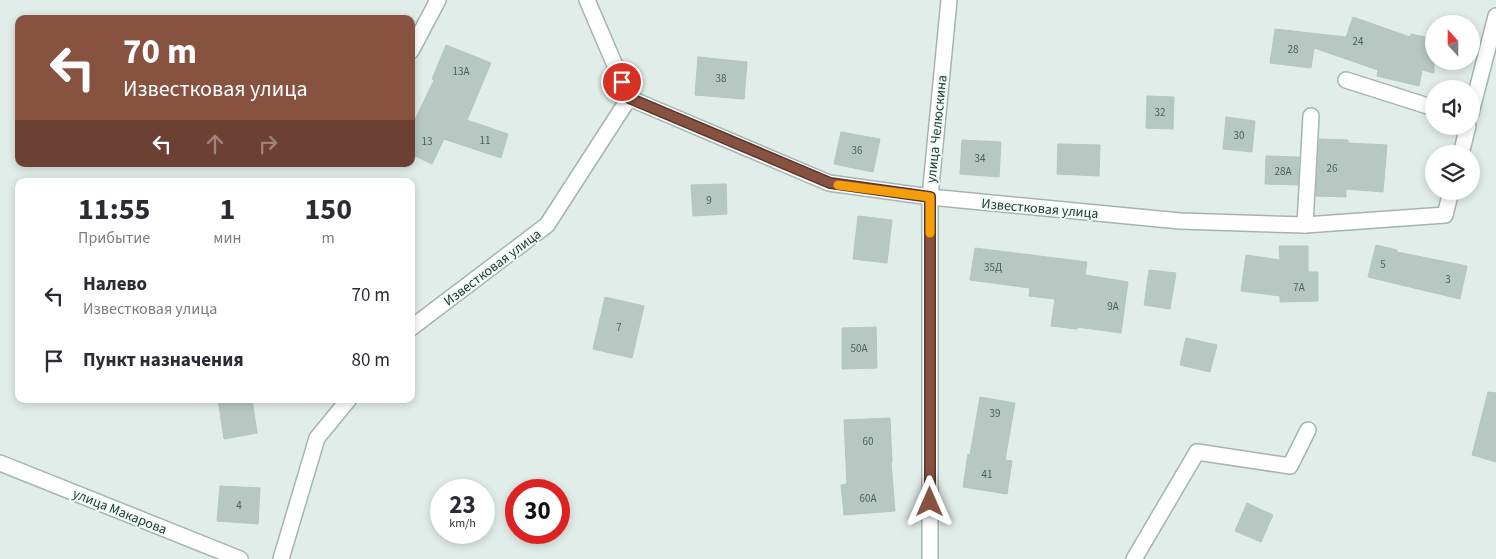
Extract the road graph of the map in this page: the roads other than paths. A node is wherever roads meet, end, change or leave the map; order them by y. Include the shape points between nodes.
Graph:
1 (438, 0) edge
2 (587, 0) edge
3 (949, 0) edge
4 (1496, 16) edge
5 (415, 43) edge
6 (1346, 80) dead end
7 (1480, 80) edge
8 (629, 98) junction
9 (1425, 105) edge
10 (1311, 116) dead end
11 (930, 197) junction
12 (1449, 200) edge
13 (1305, 225) junction
14 (415, 325) edge
15 (346, 403) edge
16 (1308, 430) dead end
17 (0, 463) edge
18 (240, 559) edge
19 (281, 559) edge
20 (930, 559) edge
21 (1134, 559) edge

1 - 5 street
2 - 8 street
3 - 11 street, улица Челюскина
4 - 7 street
6 - 9 street
8 - 11 street, Известковая улица via 830,183
8 - 14 street, Известковая улица via 547,226
10 - 13 street
11 - 13 street, Известковая улица via 1180,221
11 - 20 street, улица Челюскина
12 - 13 street, Известковая улица via 1445,216
15 - 19 street via 317,438
16 - 21 street via 1290,466 1196,452
17 - 18 street, улица Макарова

